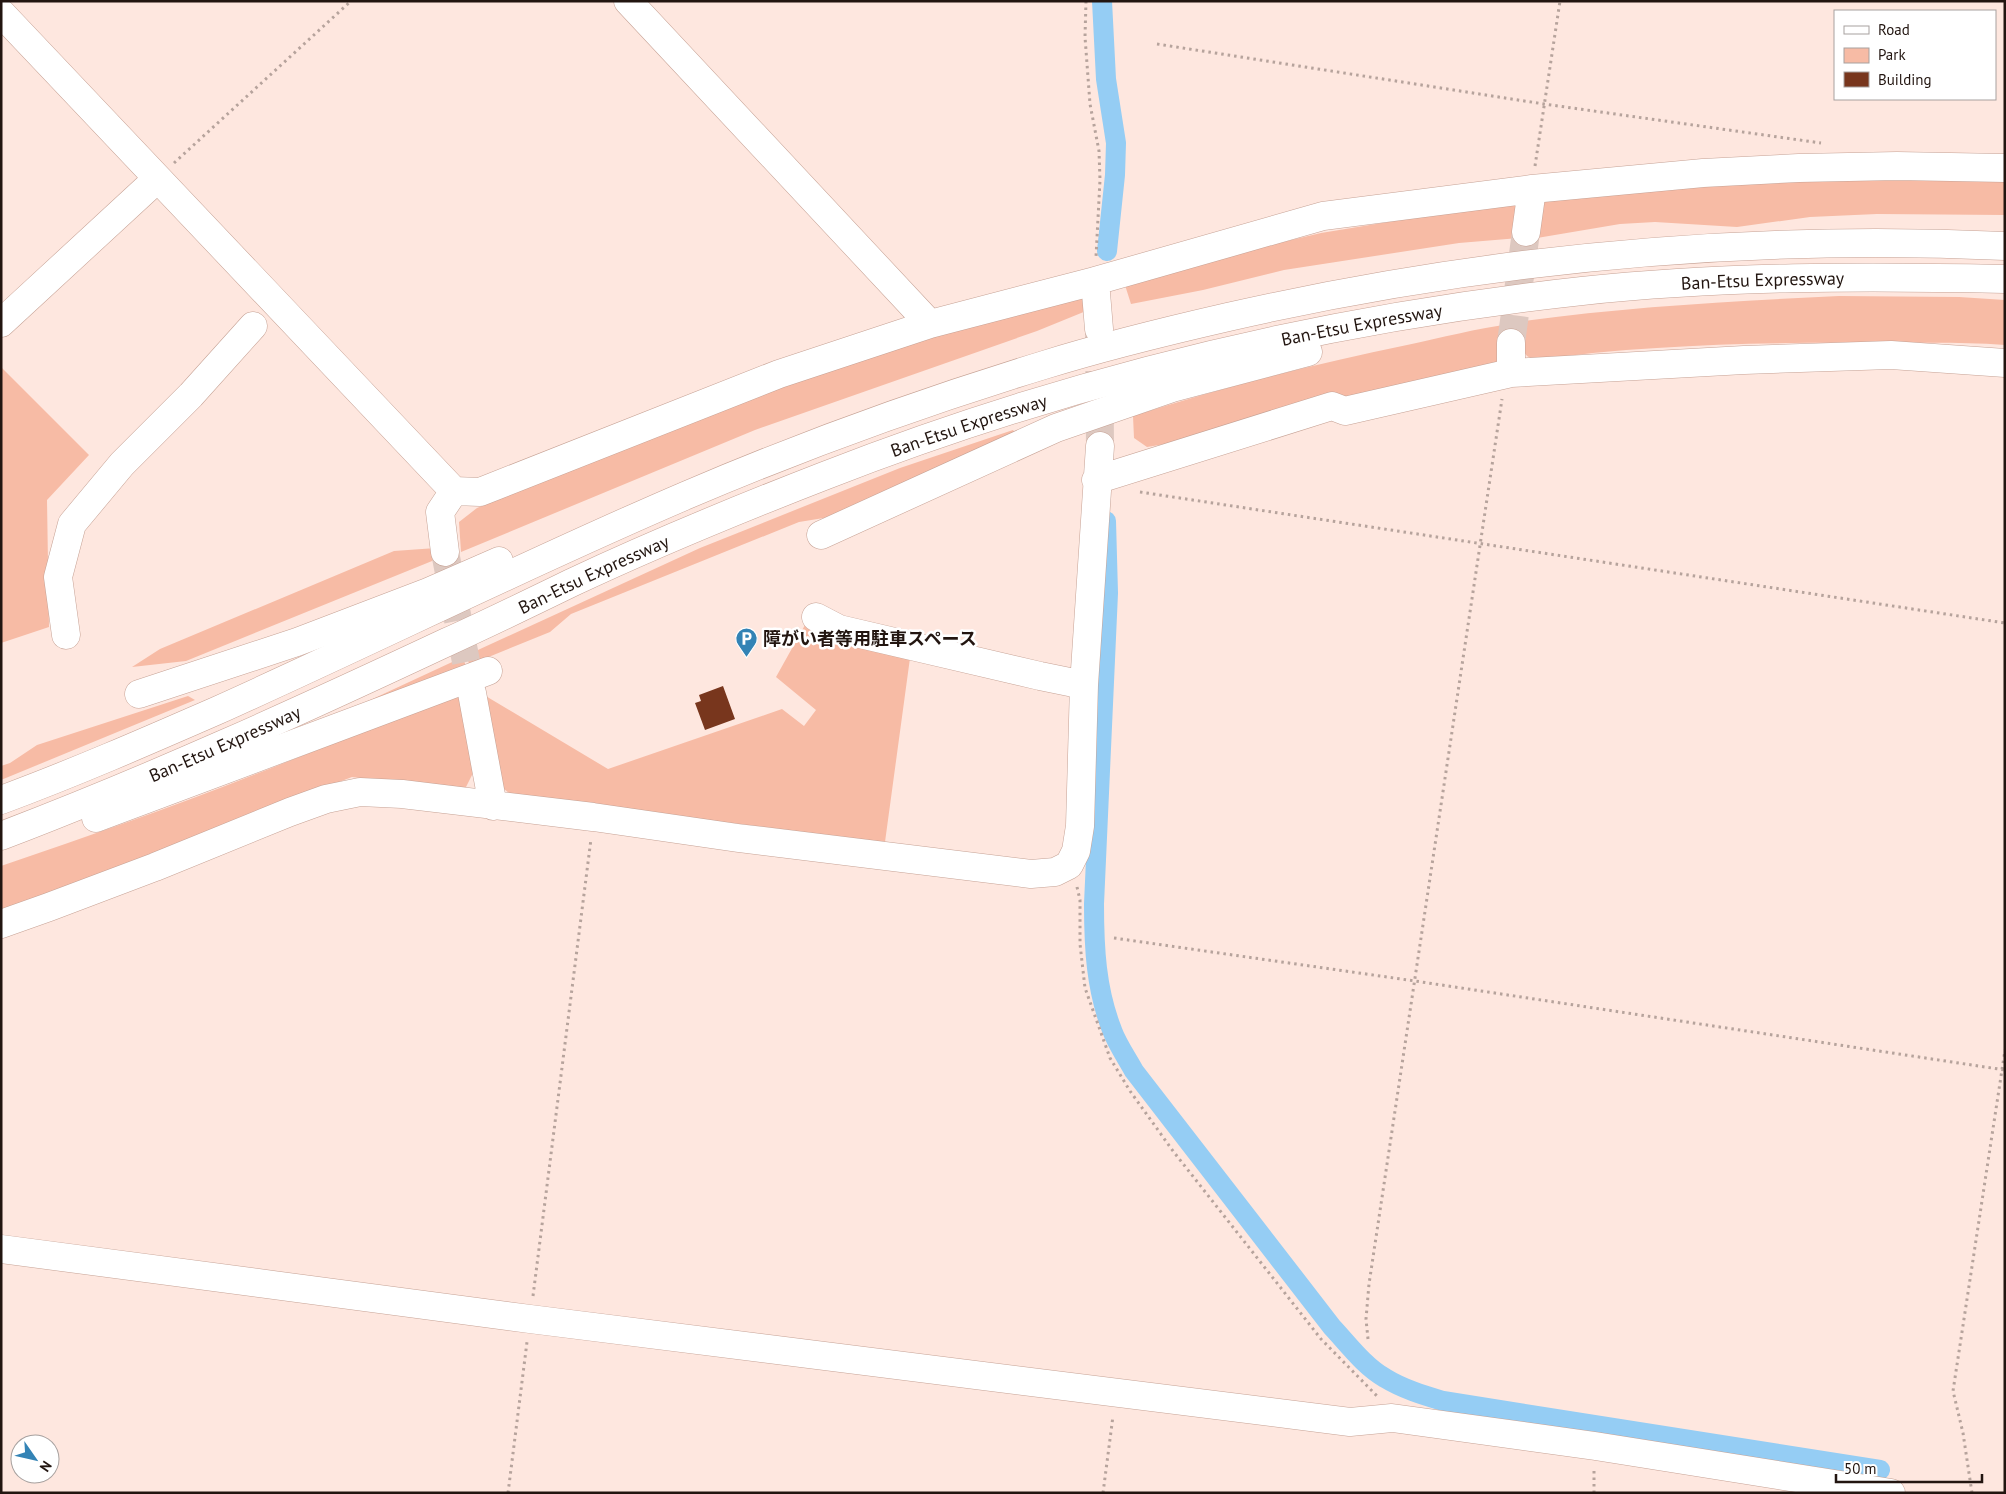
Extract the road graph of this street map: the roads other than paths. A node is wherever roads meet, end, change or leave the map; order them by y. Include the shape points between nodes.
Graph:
1 (628, 1) edge
2 (1, 13) edge
3 (2005, 168) edge
4 (157, 179) junction
5 (1532, 189) junction
6 (1526, 232) tunnel mouth
7 (2005, 246) edge
8 (2005, 279) edge
9 (1094, 281) junction
10 (1583, 291) junction
11 (1, 322) edge
12 (930, 324) junction
13 (253, 326) dead end
14 (1099, 329) tunnel mouth
15 (1511, 342) tunnel mouth
16 (2005, 363) edge
17 (1511, 373) junction
18 (1100, 446) tunnel mouth
19 (1103, 478) junction
20 (454, 492) junction
21 (687, 495) junction
22 (820, 535) dead end
23 (445, 552) tunnel mouth
24 (816, 617) dead end
25 (66, 634) dead end
26 (488, 671) dead end
27 (1084, 684) junction
28 (472, 693) tunnel mouth
29 (139, 694) dead end
30 (1, 800) edge
31 (493, 806) junction
32 (1, 836) edge
33 (1, 843) edge
34 (1, 924) edge
35 (1, 1249) edge
36 (1891, 1493) edge

1 - 12 main road
2 - 4 main road
3 - 5 main road via 1799,168 1703,173
4 - 11 main road
4 - 20 main road
5 - 6 main road
5 - 9 main road via 1323,216
7 - 21 main road, Ban-Etsu Expressway via 1852,243 1684,250 1564,260 1431,277 1328,295 1166,331 1040,366 825,440
8 - 10 main road, Ban-Etsu Expressway via 1768,278
9 - 12 main road
9 - 14 main road
10 - 22 main road via 1334,346 1172,388 1056,428
10 - 32 main road, Ban-Etsu Expressway via 1432,311 1259,344 1148,370 948,430 702,525 144,779
12 - 20 main road via 779,374 480,492
13 - 25 main road via 122,464 72,524 58,577
15 - 17 main road
16 - 17 main road via 1891,355
17 - 19 main road via 1345,411 1332,406
18 - 19 main road
19 - 27 main road
20 - 23 main road via 440,512
21 - 29 main road via 556,537 428,592 297,642
21 - 30 main road, Ban-Etsu Expressway via 130,749
24 - 27 main road via 839,629
26 - 33 main road via 59,832
27 - 31 main road via 1080,826 1076,851 1069,866 1055,872 1031,874
28 - 31 main road
31 - 34 main road via 360,792 326,800
35 - 36 main road via 1350,1422 1392,1418

